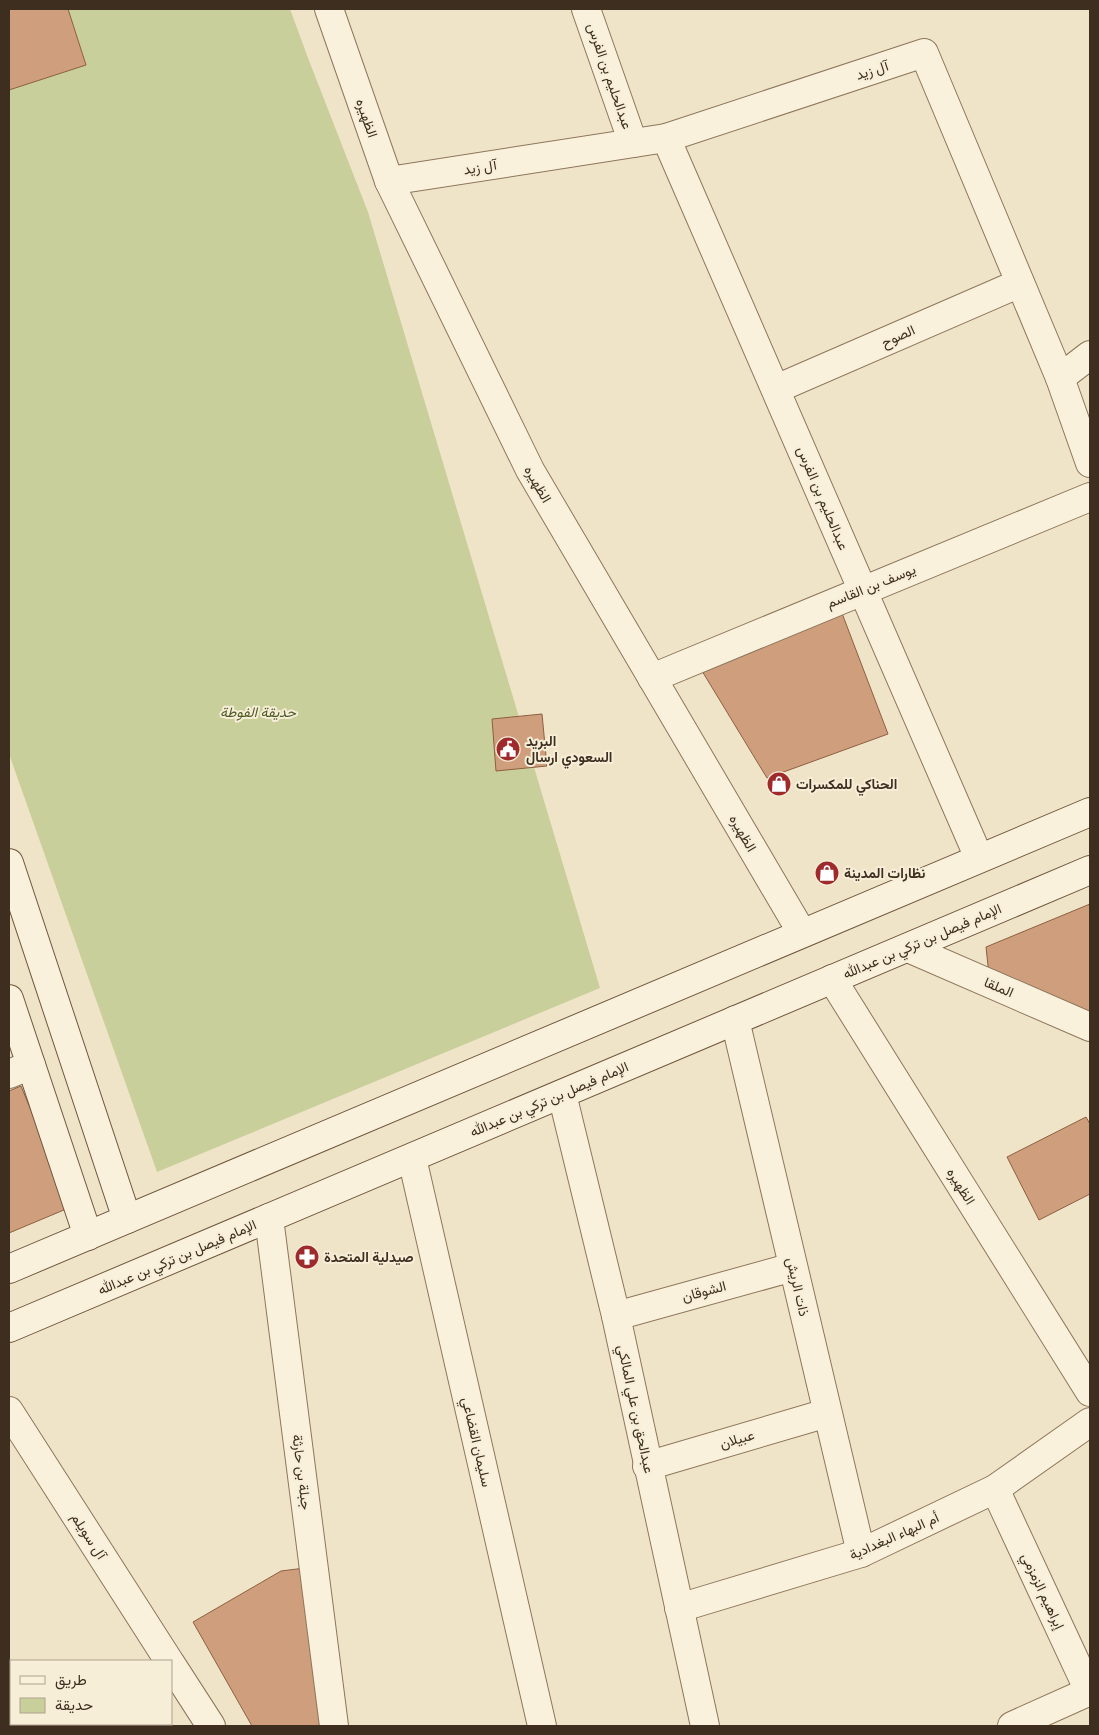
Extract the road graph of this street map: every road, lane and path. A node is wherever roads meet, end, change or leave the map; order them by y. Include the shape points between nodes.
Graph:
1 (329, 9) edge
2 (586, 9) edge
3 (666, 138) junction
4 (633, 143) junction
5 (389, 181) junction
6 (1020, 283) junction
7 (1090, 355) edge
8 (1060, 378) junction
9 (776, 389) junction
10 (1090, 463) edge
11 (1090, 497) edge
12 (862, 590) junction
13 (652, 678) junction
14 (1090, 812) edge
15 (979, 858) junction
16 (9, 863) edge
17 (1090, 870) edge
18 (802, 933) junction
19 (908, 948) junction
20 (832, 979) junction
21 (9, 999) edge
22 (735, 1020) junction
23 (1090, 1027) edge
24 (20, 1070) edge
25 (562, 1094) junction
26 (412, 1158) junction
27 (269, 1218) junction
28 (128, 1219) junction
29 (88, 1236) junction
30 (793, 1267) junction
31 (9, 1269) edge
32 (616, 1316) junction
33 (9, 1328) edge
34 (1090, 1392) edge
35 (9, 1411) edge
36 (827, 1413) junction
37 (1090, 1422) edge
38 (647, 1466) junction
39 (995, 1489) junction
40 (861, 1553) junction
41 (679, 1608) junction
42 (168, 1660) edge
43 (172, 1666) edge
44 (1090, 1692) edge
45 (211, 1726) edge
46 (334, 1726) edge
47 (542, 1726) edge
48 (705, 1726) edge
49 (1012, 1726) edge

1 - 5 street, الظهيره
2 - 4 street, عبدالحليم بن الفرس
3 - 4 street, آل زيد
3 - 6 street, آل زيد via 924,53
3 - 9 street, عبدالحليم بن الفرس
4 - 5 street, آل زيد
5 - 13 street, الظهيره via 530,470
6 - 8 street, آل زيد
6 - 9 street, الصوح
7 - 8 street
8 - 10 street, آل زيد
9 - 12 street, عبدالحليم بن الفرس
11 - 12 street, يوسف بن القاسم
12 - 13 street, يوسف بن القاسم
12 - 15 street, عبدالحليم بن الفرس
13 - 18 street, الظهيره
14 - 15 street
15 - 18 street
16 - 28 street
17 - 19 street, الإمام فيصل بن تركي بن عبدالله
18 - 28 street
19 - 20 street, الإمام فيصل بن تركي بن عبدالله
19 - 23 street, الملقا
20 - 22 street, الإمام فيصل بن تركي بن عبدالله
20 - 34 street, الظهيره
21 - 24 street
22 - 25 street, الإمام فيصل بن تركي بن عبدالله
22 - 30 street, ذات الريش
24 - 29 street
25 - 26 street, الإمام فيصل بن تركي بن عبدالله
25 - 32 street, عبدالحق بن علي المالكي
26 - 27 street, الإمام فيصل بن تركي بن عبدالله
26 - 47 street, سليمان القضاعي
27 - 33 street, الإمام فيصل بن تركي بن عبدالله
27 - 46 street, جبلة بن حارثة
28 - 29 street
29 - 31 street
30 - 32 street, الشوقان
30 - 36 street, ذات الريش
32 - 38 street, عبدالحق بن علي المالكي
35 - 42 street, آل سويلم
36 - 38 street, عبيلان
36 - 40 street, ذات الريش
37 - 39 street, أم البهاء البغدادية
38 - 41 street, عبدالحق بن علي المالكي
39 - 40 street, أم البهاء البغدادية
39 - 44 street, إبراهيم الزمزمي
40 - 41 street, أم البهاء البغدادية
41 - 48 street, عبدالحق بن علي المالكي
43 - 45 street, آل سويلم
44 - 49 street

